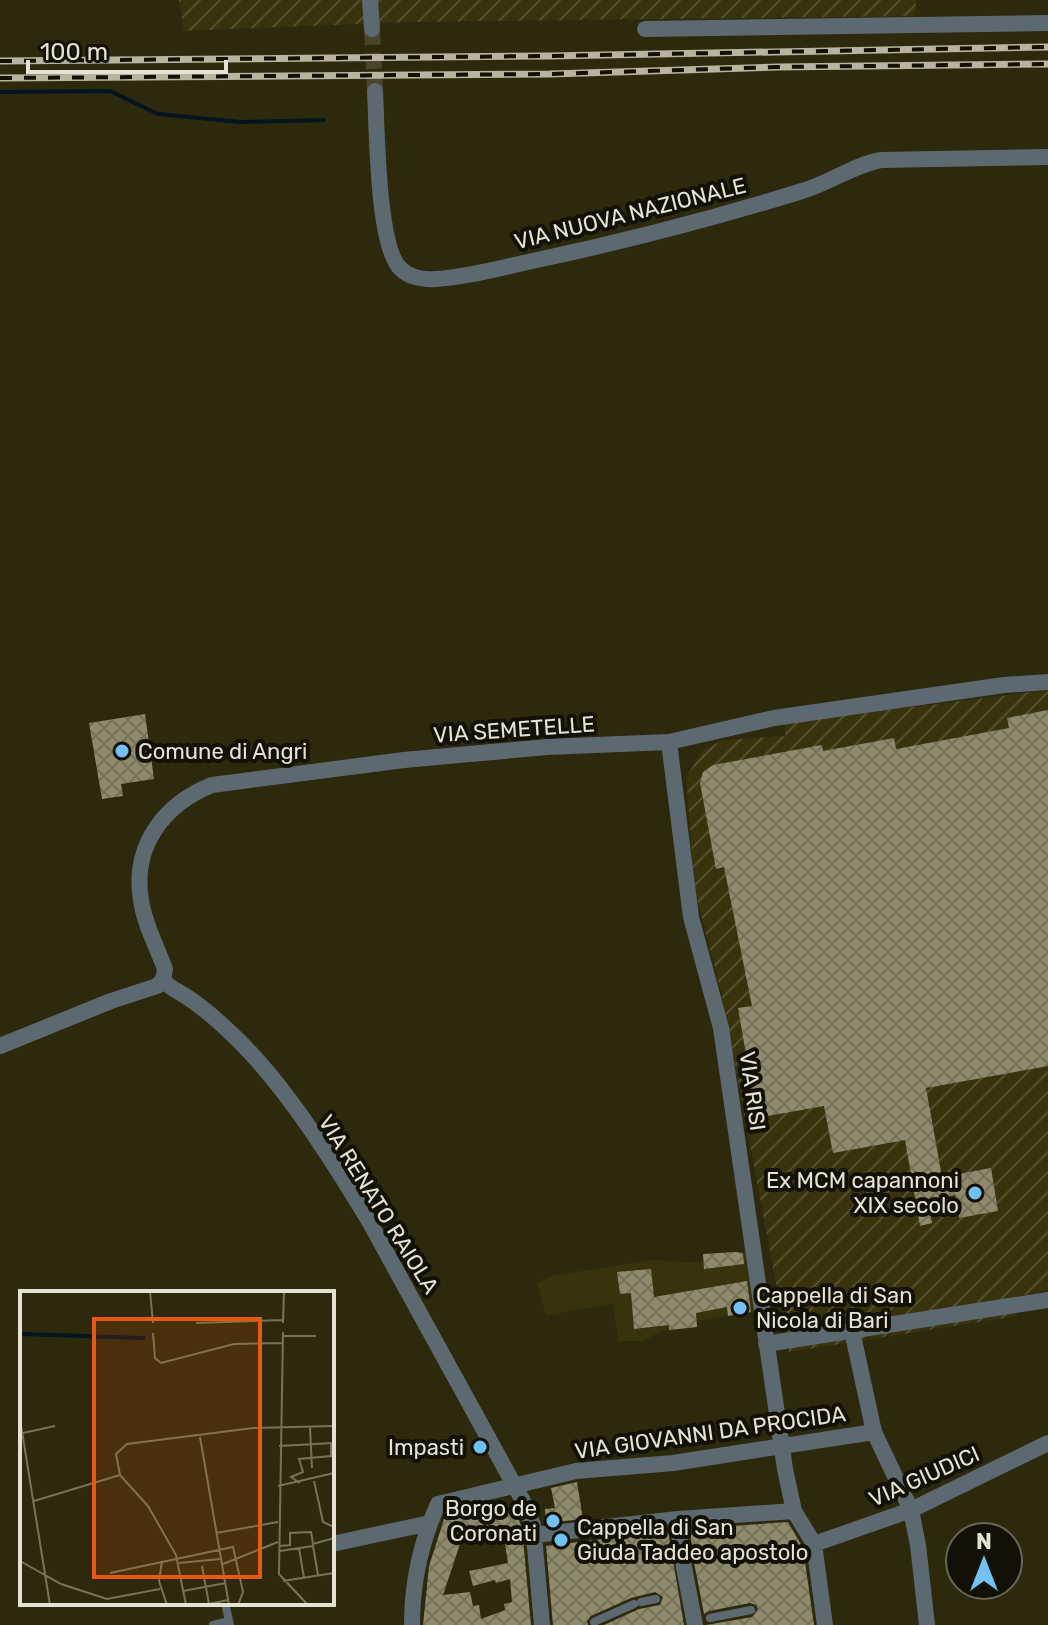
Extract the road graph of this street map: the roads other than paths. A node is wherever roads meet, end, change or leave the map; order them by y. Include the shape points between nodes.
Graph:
1 (370, 0) edge
2 (1048, 23) edge
3 (372, 29) tunnel mouth
4 (645, 29) dead end
5 (375, 91) tunnel mouth
6 (1048, 157) edge
7 (1048, 682) edge
8 (669, 742) junction
9 (163, 980) junction
10 (0, 1046) edge
11 (1048, 1300) edge
12 (852, 1331) junction
13 (766, 1344) junction
14 (874, 1432) junction
15 (1048, 1443) edge
16 (782, 1448) junction
17 (516, 1485) junction
18 (911, 1510) junction
19 (794, 1511) junction
20 (678, 1519) junction
21 (430, 1523) junction
22 (534, 1535) junction
23 (334, 1544) edge
24 (814, 1544) junction
25 (656, 1599) dead end
26 (751, 1610) dead end
27 (702, 1620) edge
28 (594, 1622) dead end
29 (230, 1623) edge
30 (213, 1625) edge
31 (412, 1625) edge
32 (542, 1625) edge
33 (825, 1625) edge
34 (927, 1625) edge

1 - 3 street
2 - 4 street
5 - 6 street, VIA NUOVA NAZIONALE via 388,247 402,271 425,279 655,233 805,190 881,160
7 - 8 street, VIA SEMETELLE via 787,716
8 - 9 street, VIA SEMETELLE via 404,760 238,780 194,792 154,828 139,874 141,902 165,969
8 - 13 street, VIA RISI via 691,917 721,1028
9 - 10 street
9 - 17 street, VIA RENATO RAIOLA via 239,1042 343,1178
11 - 12 street
12 - 13 street
12 - 14 street
13 - 16 street, VIA RISI
14 - 16 street, VIA GIOVANNI DA PROCIDA
14 - 18 street, VIA GIOVANNI DA PROCIDA
15 - 18 street, VIA GIUDICI
16 - 17 street, VIA GIOVANNI DA PROCIDA via 576,1471
16 - 19 street, VIA RISI
17 - 21 street, VIA GIOVANNI DA PROCIDA via 438,1504
17 - 22 street, VIA RENATO RAIOLA
18 - 24 street, VIA GIUDICI
18 - 34 street, VIA GIOVANNI DA PROCIDA
19 - 20 street
19 - 24 street
20 - 22 street
20 - 27 street via 682,1554
21 - 23 street
21 - 31 street via 412,1595
22 - 32 street, VIA RENATO RAIOLA
24 - 33 street
25 - 28 lane
26 - 27 lane
29 - 30 lane

